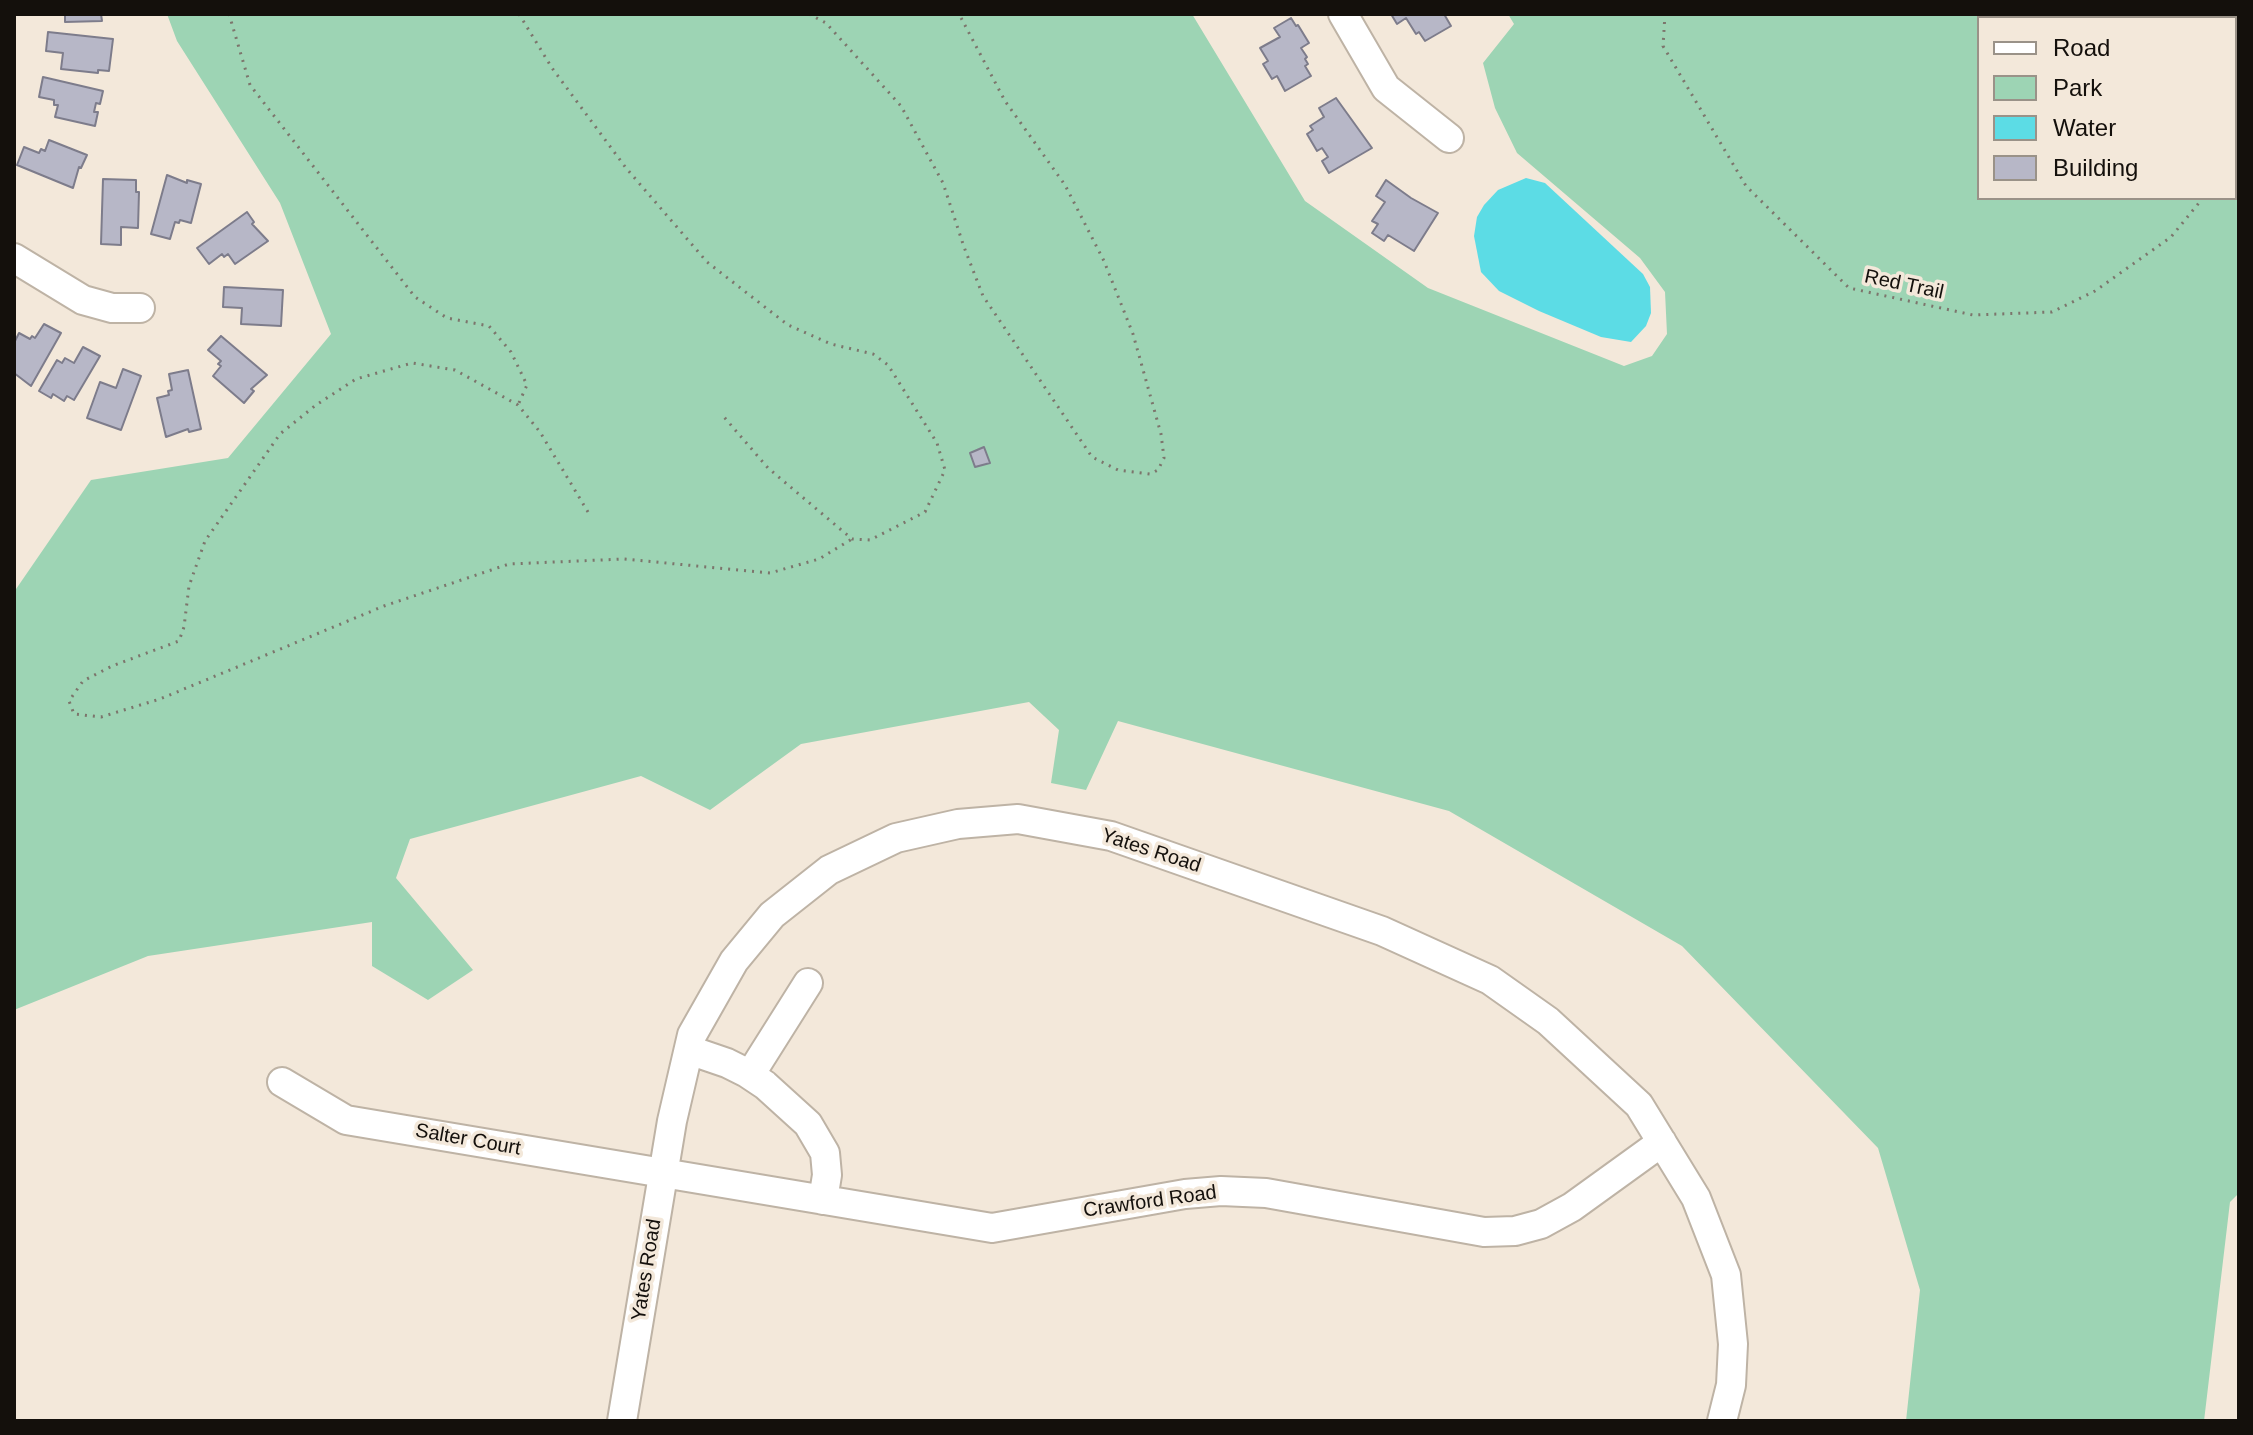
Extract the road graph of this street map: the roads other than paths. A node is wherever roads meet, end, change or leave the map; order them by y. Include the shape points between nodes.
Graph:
1 (1343, 14) edge
2 (1449, 138) dead end
3 (14, 258) edge
4 (140, 308) dead end
5 (808, 983) dead end
6 (689, 1050) junction
7 (750, 1075) junction
8 (282, 1082) dead end
9 (1662, 1142) junction
10 (663, 1173) junction
11 (823, 1200) junction
12 (622, 1421) edge
13 (1722, 1421) edge

1 - 2 street via 1386,88
3 - 4 street via 83,300
5 - 7 street
6 - 7 street
6 - 9 street, Yates Road via 692,1035 734,961 772,915 829,870 896,838 958,824 1018,819 1111,836 1382,931 1490,980 1591,1059 1639,1105
6 - 10 street, Yates Road
7 - 11 street via 808,1124 825,1153
8 - 10 street, Salter Court via 346,1120
9 - 11 street, Crawford Road via 1572,1207 1515,1231 1484,1232 1266,1193 1185,1194 992,1228
9 - 13 street, Yates Road via 1696,1198 1726,1275 1733,1344
10 - 11 street, Crawford Road
10 - 12 street, Yates Road

